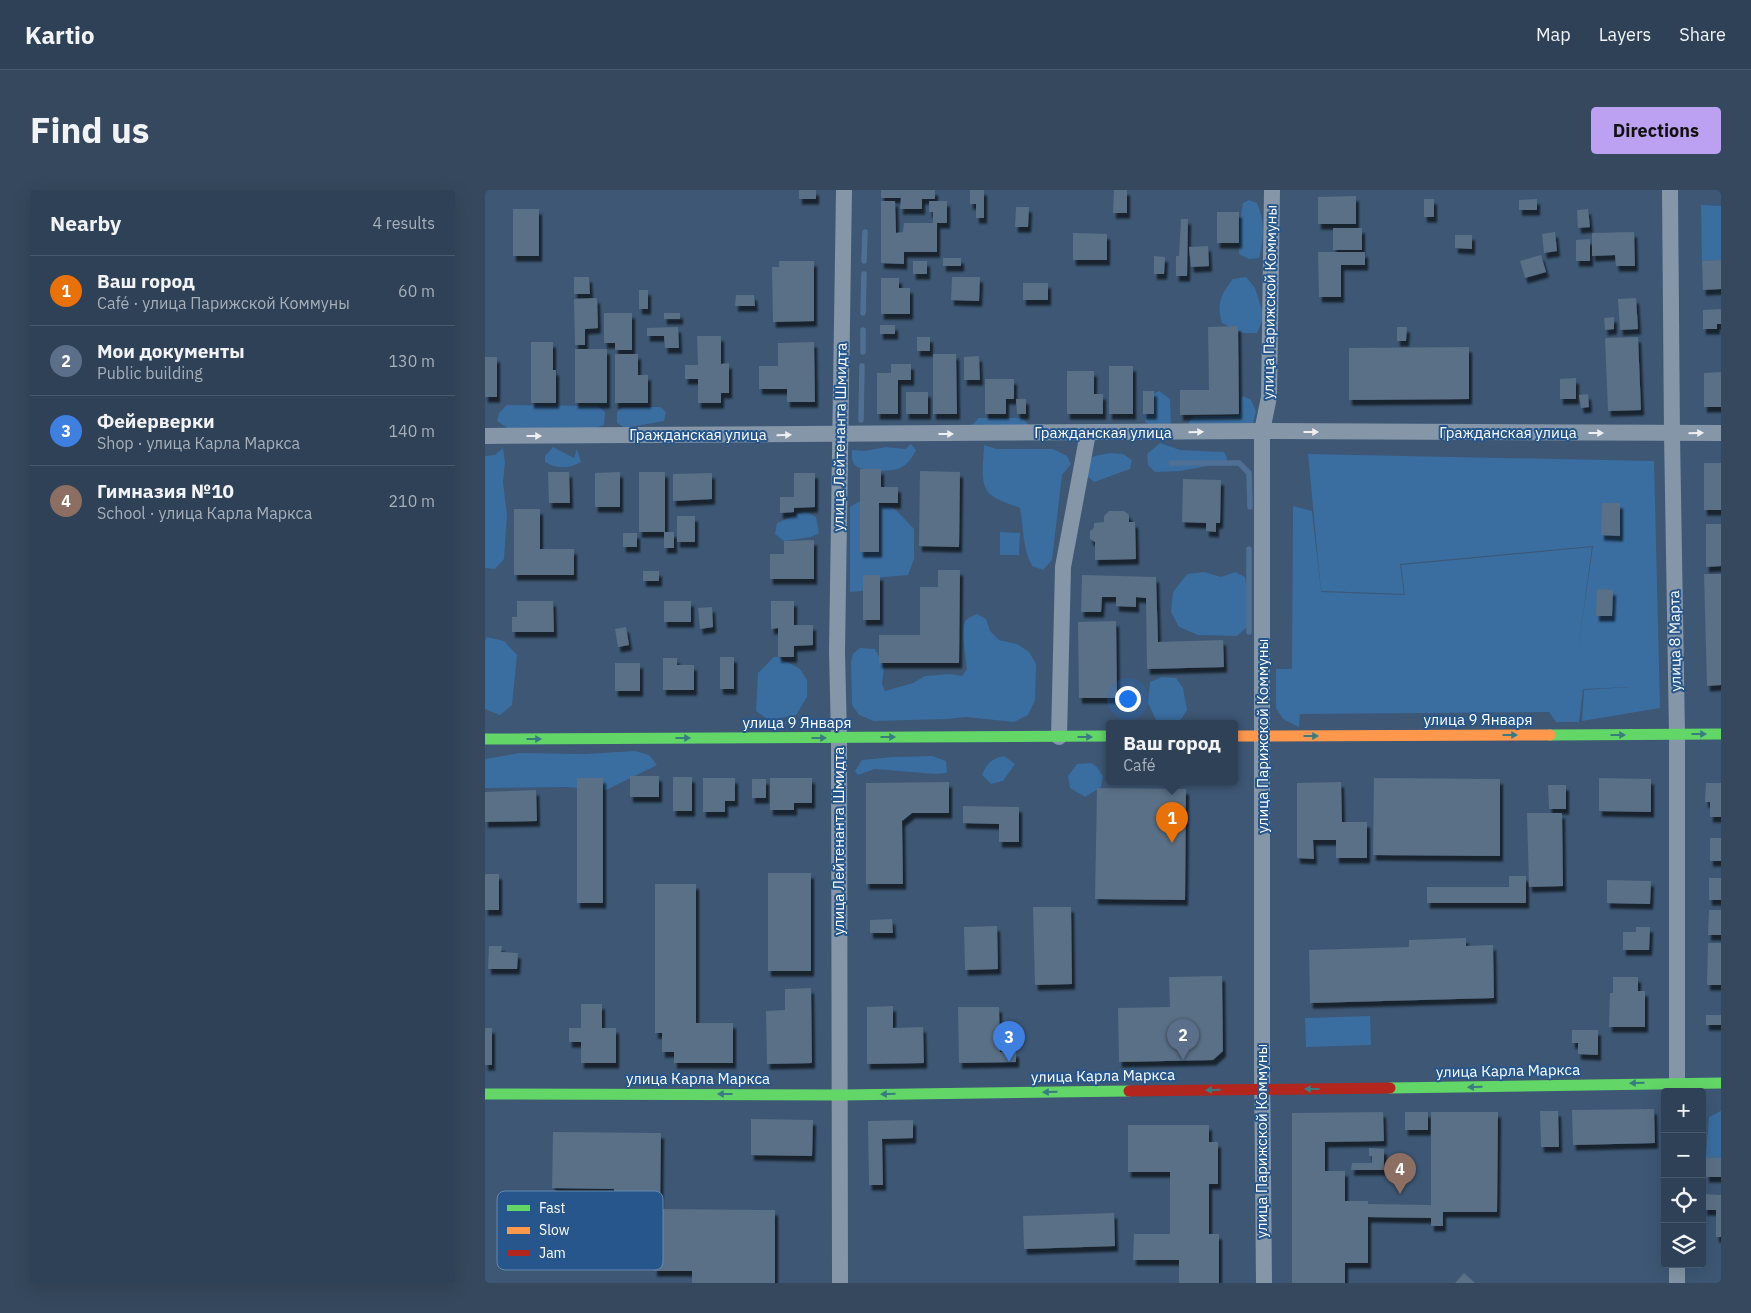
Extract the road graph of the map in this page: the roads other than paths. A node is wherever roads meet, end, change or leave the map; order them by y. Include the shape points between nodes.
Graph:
1 (844, 190) edge
2 (1272, 190) edge
3 (1670, 190) edge
4 (1262, 431) junction
5 (1088, 433) junction
6 (1721, 433) edge
7 (1672, 434) junction
8 (841, 435) junction
9 (485, 436) edge
10 (1677, 734) junction
11 (1721, 734) edge
12 (1106, 736) edge
13 (1238, 736) edge
14 (1262, 736) junction
15 (839, 737) junction
16 (1059, 737) junction
17 (485, 739) edge
18 (1721, 1083) edge
19 (1677, 1087) edge
20 (1262, 1089) junction
21 (485, 1094) edge
22 (841, 1095) junction
23 (1677, 1268) edge
24 (840, 1283) edge
25 (1264, 1283) edge
26 (1677, 1283) edge

1 - 8 street, улица Лейтенанта Шмидта
2 - 4 street, улица Парижской Коммуны via 1269,397
3 - 7 street, улица 8 Марта
5 -> 4 street, Гражданская улица
4 -> 7 street, Гражданская улица
4 - 14 street, улица Парижской Коммуны
8 -> 5 street, Гражданская улица
5 - 16 street via 1063,567
7 -> 6 street, Гражданская улица
7 - 10 street, улица 8 Марта
9 -> 8 street, Гражданская улица
8 - 15 street, улица Лейтенанта Шмидта via 837,652
10 -> 11 street, улица 9 Января
14 -> 10 street, улица 9 Января
10 - 19 street, улица 8 Марта
16 -> 12 street, улица 9 Января
13 - 14 street, улица 9 Января
14 - 20 street, улица Парижской Коммуны
15 -> 16 street, улица 9 Января
17 -> 15 street, улица 9 Января
15 - 22 street, улица Лейтенанта Шмидта
18 - 19 street, улица Карла Маркса
19 -> 20 street, улица Карла Маркса
20 -> 22 street, улица Карла Маркса
20 - 25 street, улица Парижской Коммуны
22 -> 21 street, улица Карла Маркса
22 - 24 street, улица Лейтенанта Шмидта
23 - 26 street

